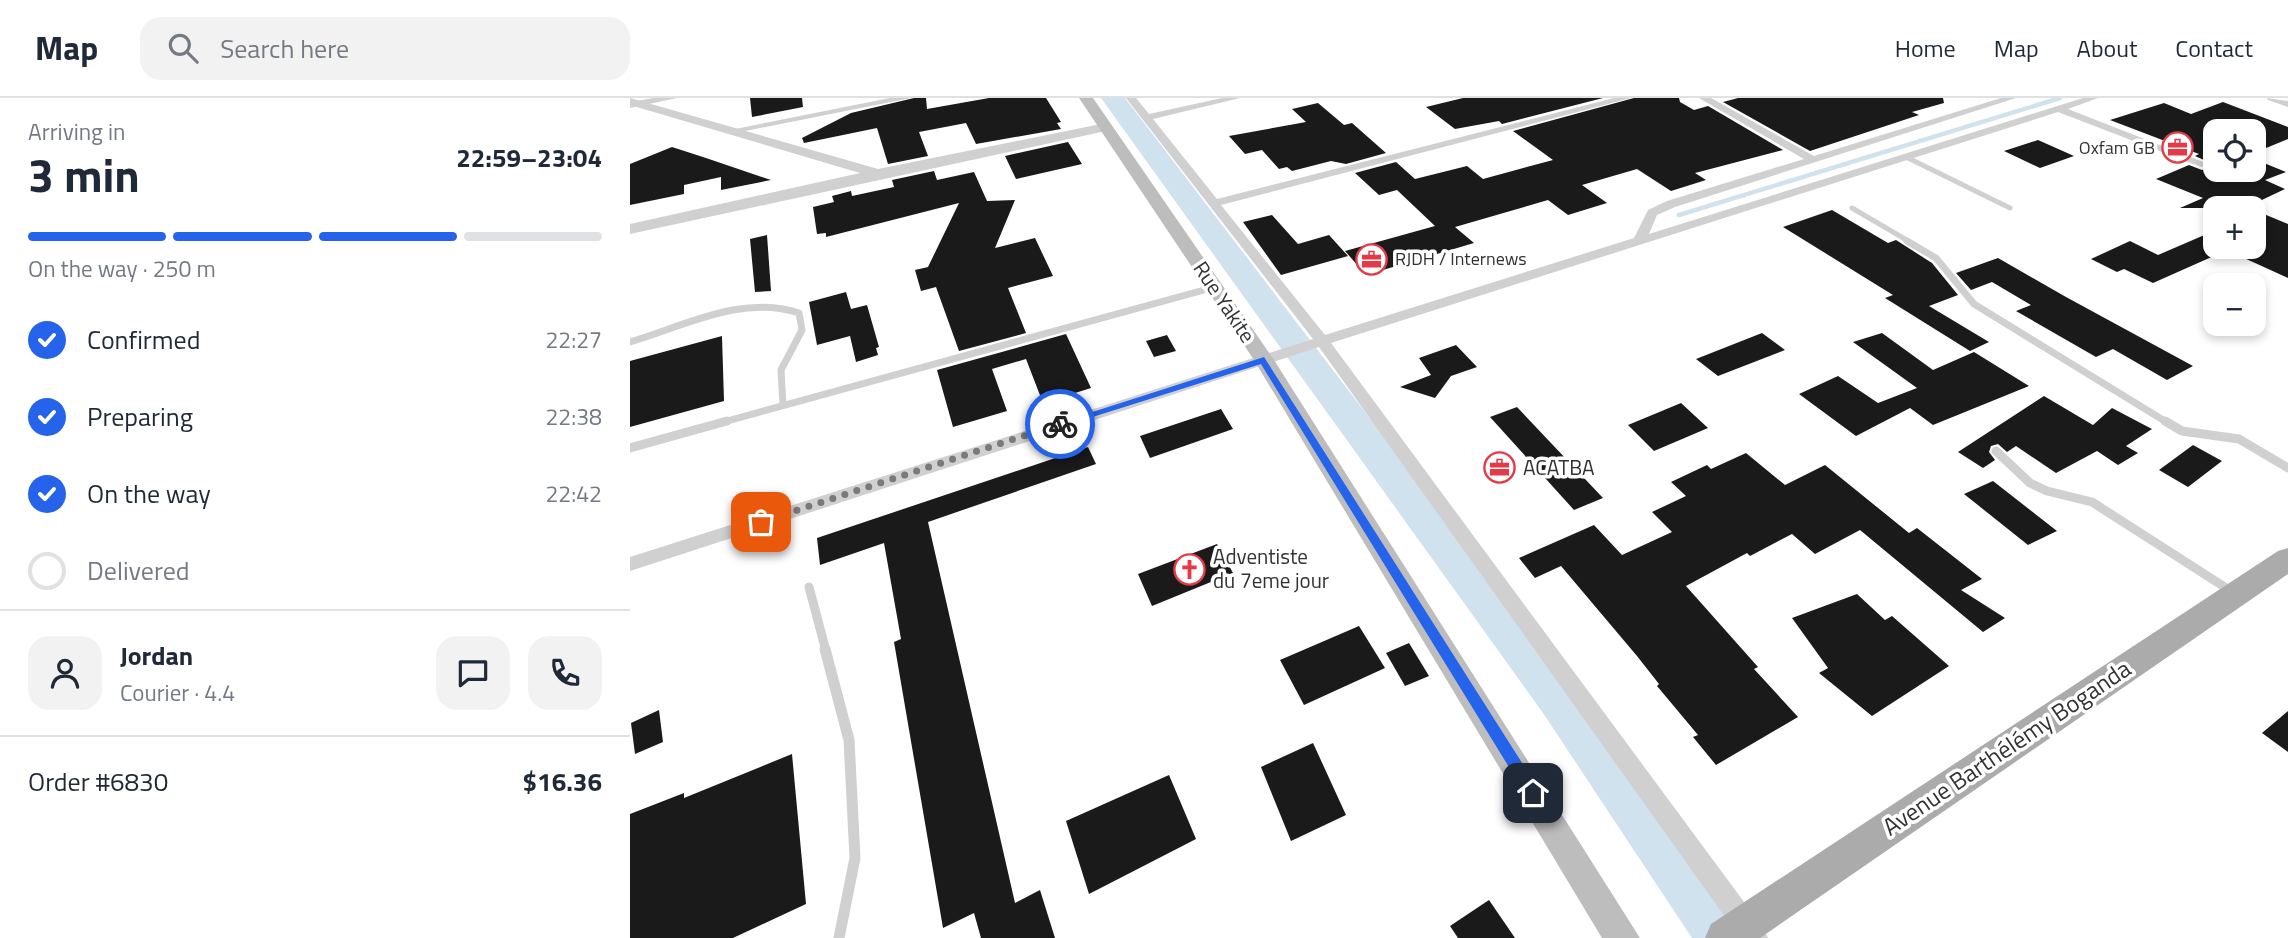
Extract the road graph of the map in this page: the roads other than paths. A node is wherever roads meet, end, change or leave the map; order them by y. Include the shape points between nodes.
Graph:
1 (672, 98) edge
2 (906, 98) edge
3 (1086, 98) edge
4 (1131, 98) edge
5 (1235, 98) edge
6 (1626, 98) edge
7 (1707, 98) edge
8 (2011, 98) edge
9 (2093, 98) edge
10 (2272, 98) edge
11 (633, 103) edge
12 (2288, 104) edge
13 (2059, 108) junction
14 (1146, 118) junction
15 (1106, 127) junction
16 (735, 130) junction
17 (1906, 157) junction
18 (1812, 159) junction
19 (2203, 164) edge
20 (877, 174) junction
21 (1216, 203) junction
22 (1852, 208) dead end
23 (2010, 208) dead end
24 (630, 229) edge
25 (1639, 242) junction
26 (1215, 288) junction
27 (1322, 341) junction
28 (630, 342) edge
29 (1264, 360) junction
30 (783, 405) junction
31 (630, 448) edge
32 (1996, 452) dead end
33 (2288, 468) edge
34 (2288, 559) edge
35 (630, 564) edge
36 (809, 587) dead end
37 (2235, 594) junction
38 (1742, 934) edge
39 (839, 938) edge
40 (1622, 938) edge

1 - 11 street
2 - 16 street
3 - 15 main road, Rue Yakite
4 - 14 street
5 - 14 street
6 - 21 street
7 - 18 street
8 - 18 street
9 - 13 street
10 - 12 street
11 - 16 street
13 - 17 street
13 - 19 street
14 - 21 street
15 - 20 street
15 - 26 main road, Rue Yakite
16 - 20 street
17 - 23 lane
17 - 25 street
18 - 25 street via 1652,213
20 - 24 street
21 - 27 street
22 - 33 lane via 1936,258 1975,304 2164,421 2182,431 2239,439
25 - 27 street
26 - 29 main road, Rue Yakite
26 - 30 lane
27 - 29 street
27 - 38 street
28 - 30 lane via 741,310 790,308 799,313 804,329 780,370
29 - 35 street
29 - 40 main road, Rue Yakite
30 - 31 lane
32 - 37 lane via 2030,483 2092,502
34 - 37 main road, Avenue Barthélémy Boganda
36 - 39 lane via 849,740 855,858
37 - 38 main road, Avenue Barthélémy Boganda

